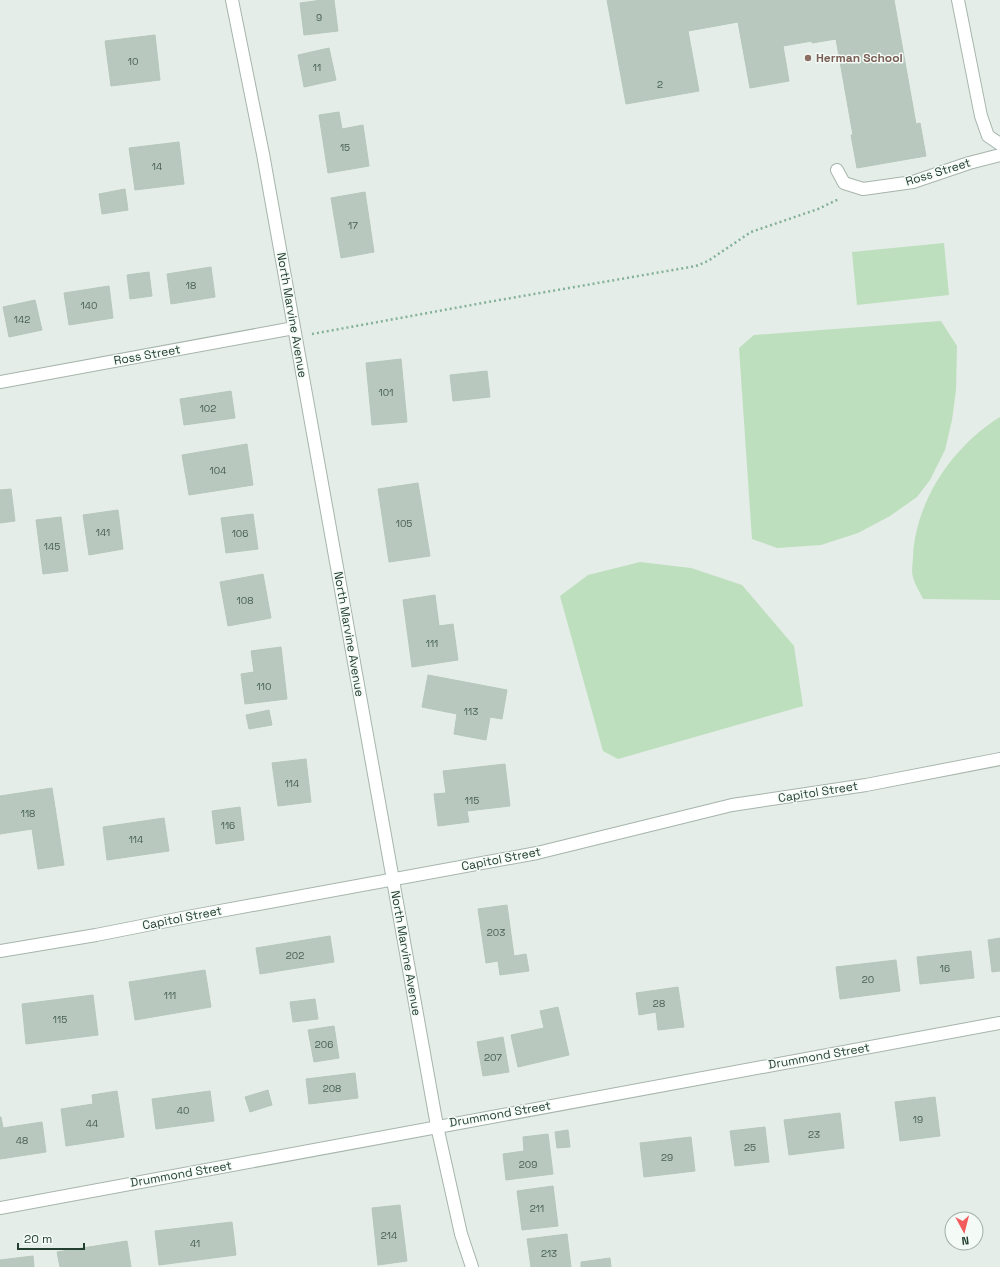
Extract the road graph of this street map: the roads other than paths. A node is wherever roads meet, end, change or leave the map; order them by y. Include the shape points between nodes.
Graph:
1 (232, 0) edge
2 (958, 0) edge
3 (1000, 144) edge
4 (1000, 155) edge
5 (837, 170) dead end
6 (295, 332) junction
7 (0, 382) edge
8 (1000, 759) edge
9 (392, 878) junction
10 (0, 951) edge
11 (1000, 1023) edge
12 (437, 1126) junction
13 (0, 1208) edge
14 (472, 1267) edge

1 - 6 street, North Marvine Avenue
2 - 3 street via 981,116 988,136
4 - 5 street, Ross Street via 969,162 913,182 863,189 844,183
6 - 7 street, Ross Street
6 - 9 street, North Marvine Avenue
8 - 9 street, Capitol Street via 866,785 732,805 537,853
9 - 10 street, Capitol Street via 96,936
9 - 12 street, North Marvine Avenue
11 - 12 street, Drummond Street
12 - 13 street, Drummond Street
12 - 14 street, North Marvine Avenue via 461,1234

